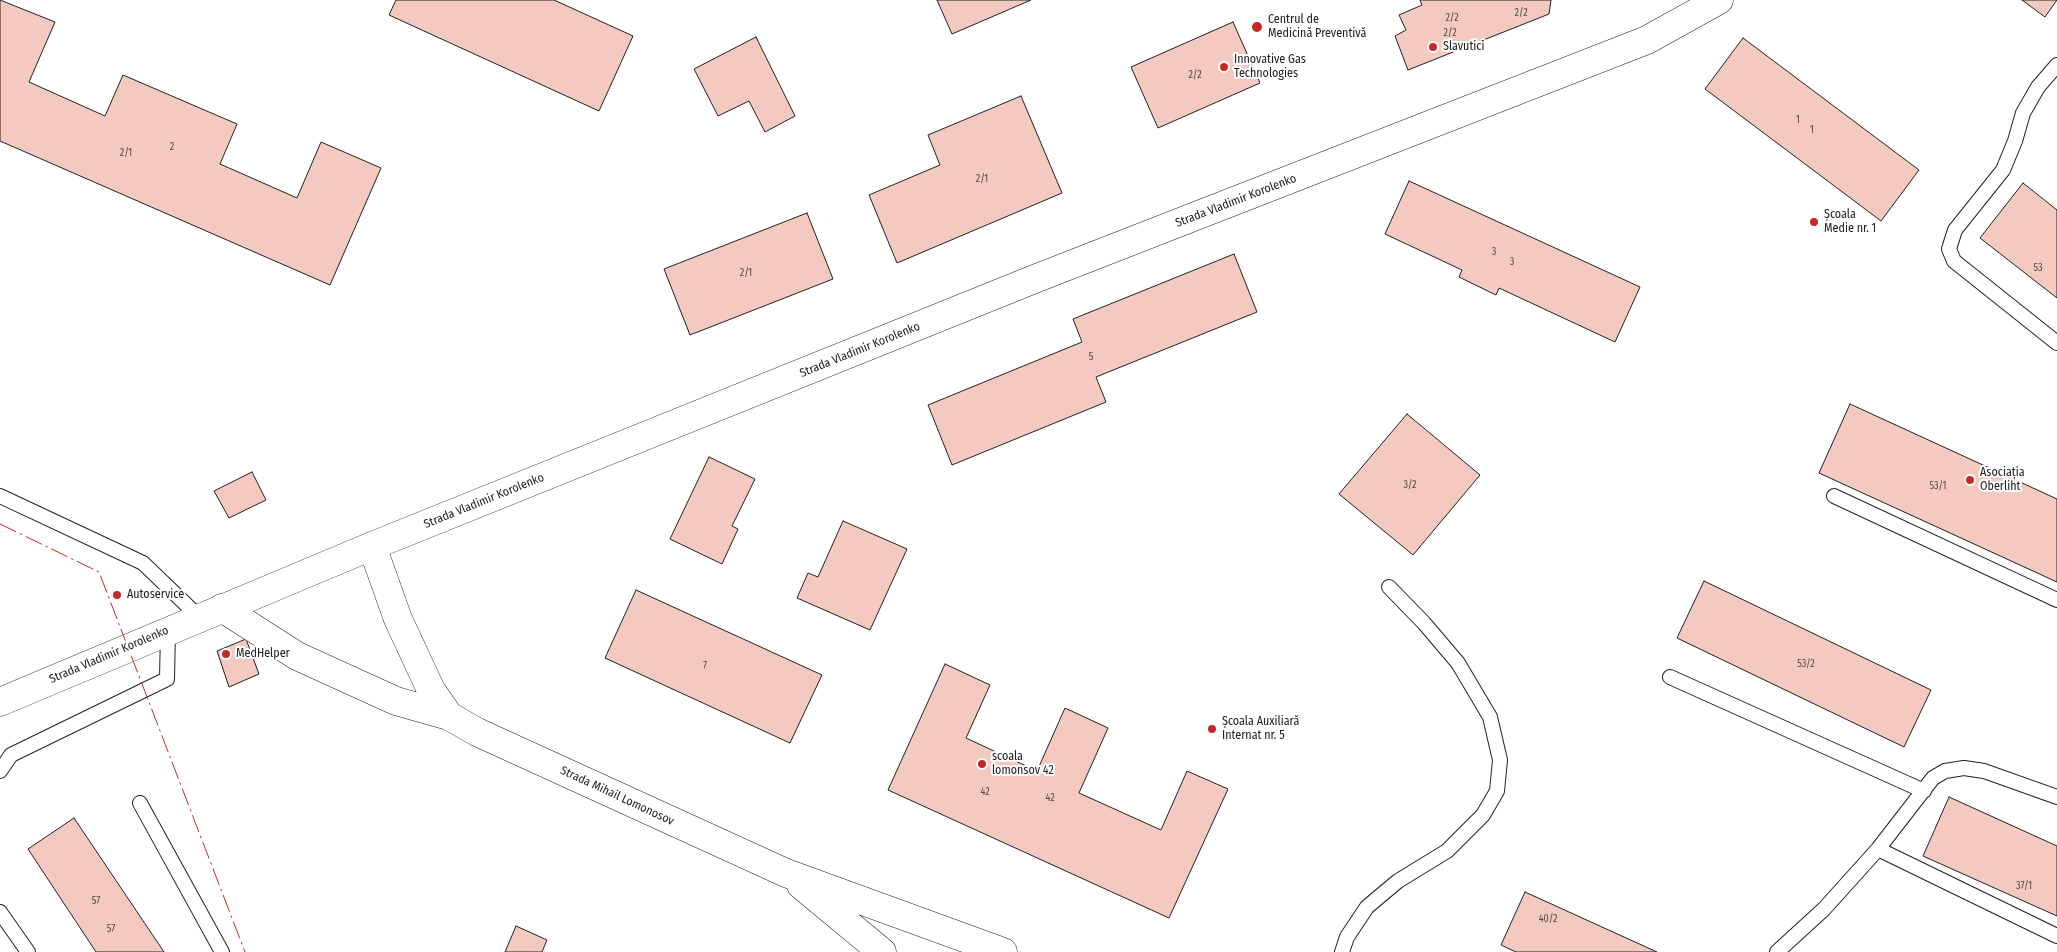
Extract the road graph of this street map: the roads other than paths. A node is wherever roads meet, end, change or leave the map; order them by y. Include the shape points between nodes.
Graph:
1 (1720, 0) edge
2 (2057, 65) edge
3 (2057, 343) edge
4 (0, 496) edge
5 (1834, 496) dead end
6 (372, 546) junction
7 (1389, 587) dead end
8 (2057, 600) edge
9 (211, 612) junction
10 (168, 630) junction
11 (1670, 677) dead end
12 (0, 702) edge
13 (449, 716) junction
14 (0, 771) edge
15 (1924, 791) junction
16 (2057, 796) edge
17 (140, 803) dead end
18 (1878, 849) junction
19 (786, 873) junction
20 (0, 912) edge
21 (2057, 936) edge
22 (28, 952) edge
23 (222, 952) edge
24 (882, 952) edge
25 (1003, 952) edge
26 (1342, 952) edge
27 (1777, 952) edge

1 - 6 main road, Strada Vladimir Korolenko via 1647,40 1037,278
2 - 3 lane via 2038,87 2023,113 2003,170 1955,230 1950,249 1954,261
4 - 9 lane via 143,563
5 - 8 lane
6 - 9 main road, Strada Vladimir Korolenko
6 - 13 main road, Strada Mihail Lomonosov via 398,619 431,690
7 - 26 lane via 1458,663 1490,717 1500,760 1497,791 1483,815 1447,851 1398,881 1367,907 1347,936
9 - 10 main road, Strada Vladimir Korolenko
9 - 13 main road, Strada Mihail Lomonosov via 396,701
10 - 12 main road, Strada Vladimir Korolenko
10 - 14 lane via 167,678 11,755
11 - 15 lane
13 - 19 main road, Strada Mihail Lomonosov via 477,732
15 - 16 lane via 1934,778 1945,771 1964,768 1984,771
15 - 18 lane
17 - 23 lane
18 - 21 lane
18 - 27 lane via 1824,909
19 - 24 main road, Strada Mihail Lomonosov
19 - 25 main road, Strada Mihail Lomonosov
20 - 22 lane

